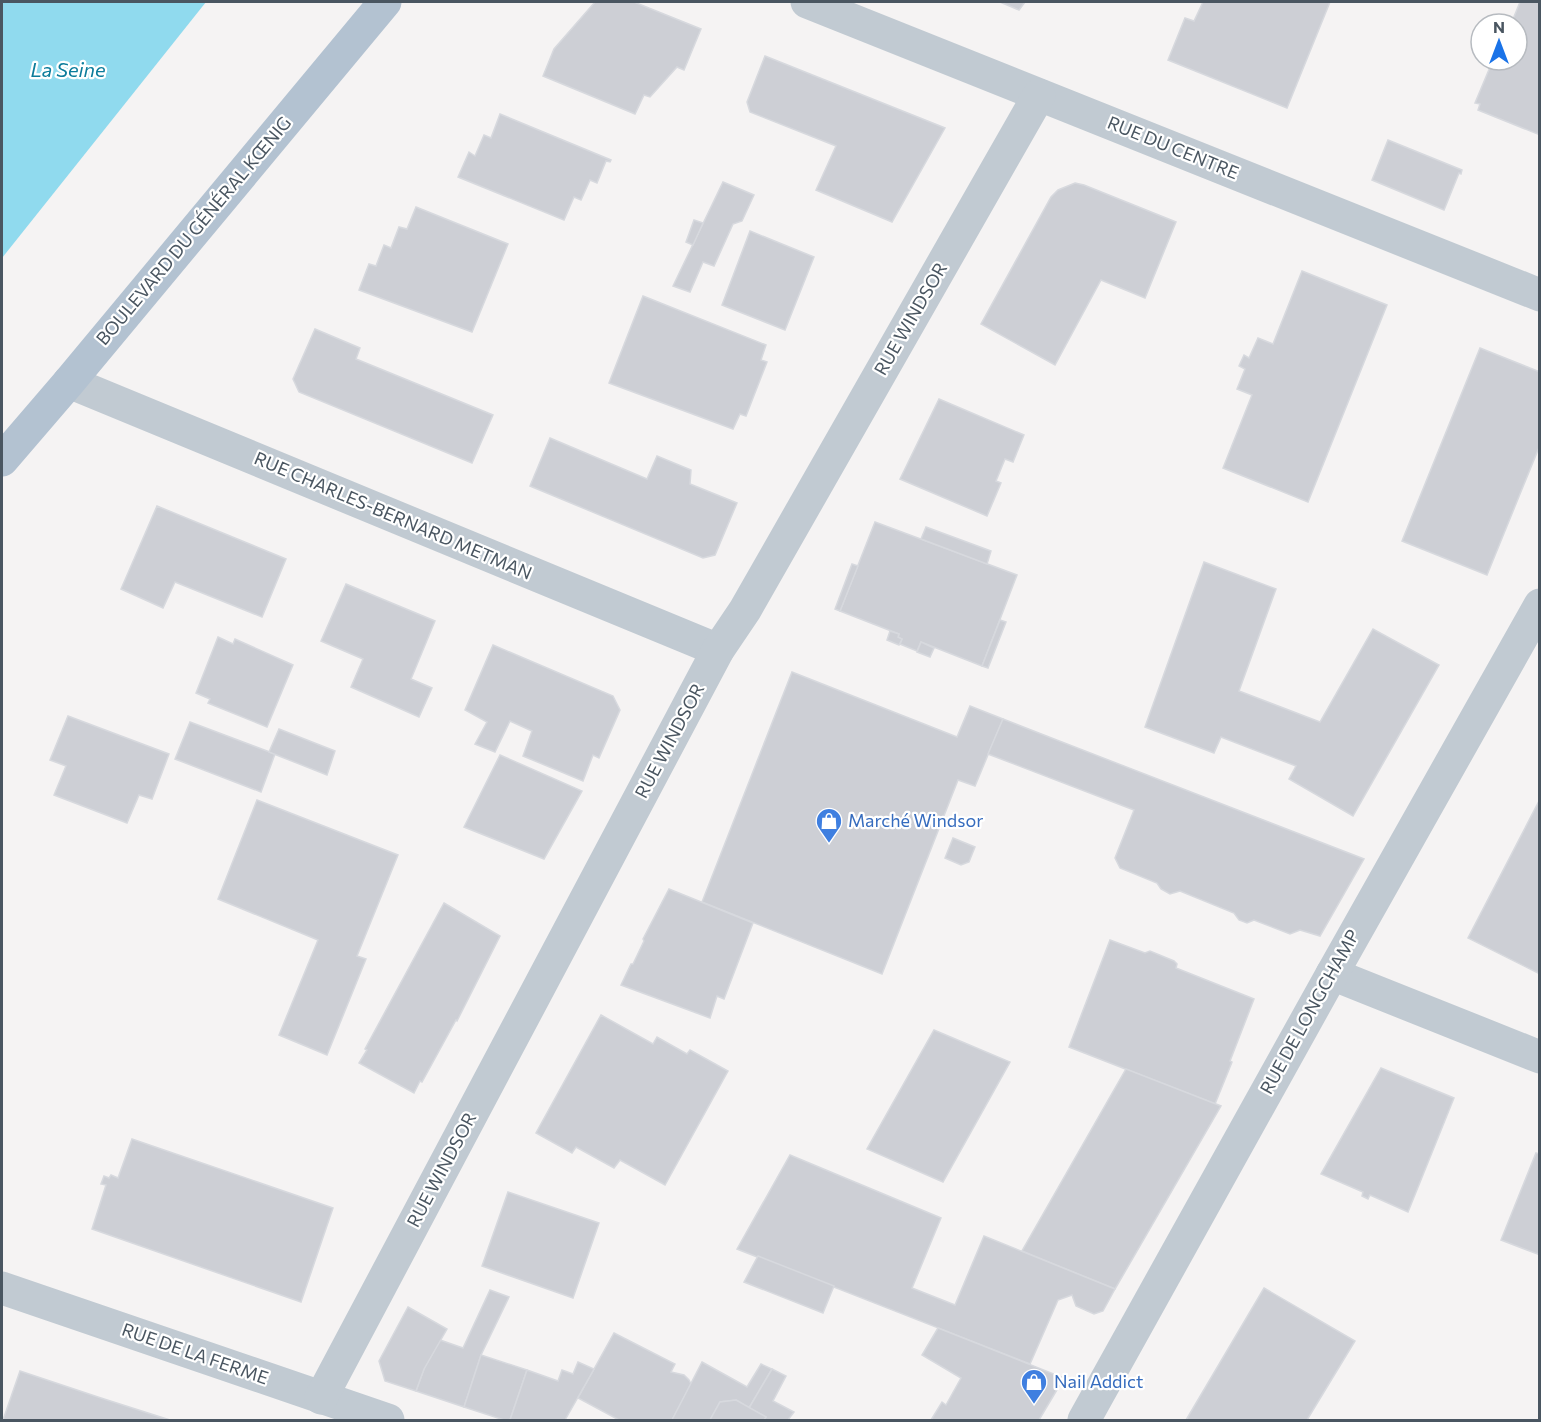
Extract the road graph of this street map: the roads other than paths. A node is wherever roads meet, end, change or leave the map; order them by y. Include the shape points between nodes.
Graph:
1 (385, 2) edge
2 (807, 2) edge
3 (1039, 95) junction
4 (1539, 296) edge
5 (69, 382) junction
6 (2, 460) edge
7 (1539, 605) edge
8 (718, 650) junction
9 (1332, 974) junction
10 (1539, 1057) edge
11 (2, 1288) edge
12 (321, 1398) junction
13 (388, 1420) edge
14 (1084, 1420) edge

1 - 5 main road, BOULEVARD DU GÉNÉRAL KŒNIG
2 - 3 street, RUE DU CENTRE
3 - 4 street, RUE DU CENTRE
3 - 8 street, RUE WINDSOR via 751,600
5 - 6 main road, BOULEVARD DU GÉNÉRAL KŒNIG
5 - 8 street, RUE CHARLES-BERNARD METMAN
7 - 9 street, RUE DE LONGCHAMP
8 - 12 street, RUE WINDSOR
9 - 10 street
9 - 14 street, RUE DE LONGCHAMP
11 - 12 street, RUE DE LA FERME
12 - 13 street, RUE DE LA FERME

